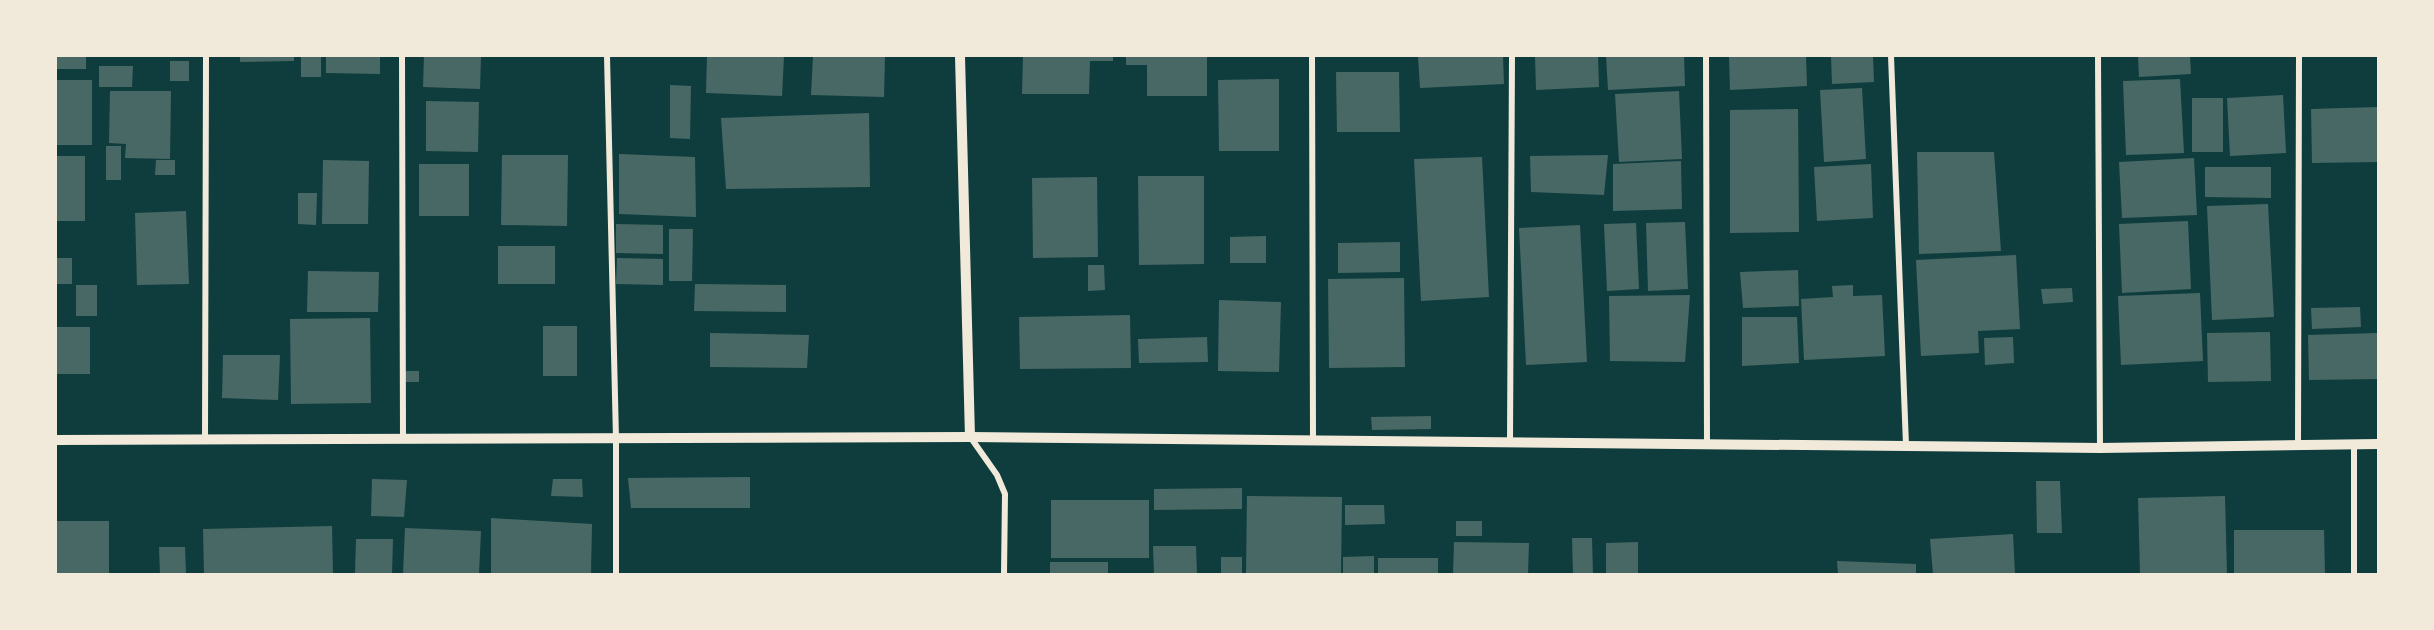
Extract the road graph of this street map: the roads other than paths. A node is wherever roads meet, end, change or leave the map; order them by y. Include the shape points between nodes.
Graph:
1 (206, 56) edge
2 (402, 56) edge
3 (607, 56) edge
4 (960, 56) edge
5 (1312, 56) edge
6 (1512, 56) edge
7 (1706, 56) edge
8 (1891, 56) edge
9 (2098, 56) edge
10 (2300, 56) edge
11 (970, 437) junction
12 (402, 439) junction
13 (616, 439) junction
14 (56, 440) edge
15 (206, 440) junction
16 (1313, 440) junction
17 (1510, 441) junction
18 (1707, 443) junction
19 (2298, 444) junction
20 (2379, 444) edge
21 (1906, 445) junction
22 (2354, 445) junction
23 (2100, 447) junction
24 (616, 574) edge
25 (1004, 574) edge
26 (2354, 574) edge

1 - 15 street
2 - 12 street
3 - 13 street
4 - 11 street
5 - 16 street
6 - 17 street
7 - 18 street
8 - 21 street
9 - 23 street
10 - 19 street
11 - 13 street
11 - 16 street
11 - 25 street via 998,475 1005,494
12 - 13 street
12 - 15 street
13 - 24 street
14 - 15 street
16 - 17 street
17 - 18 street
18 - 21 street
19 - 22 street
19 - 23 street
20 - 22 street
21 - 23 street
22 - 26 street

